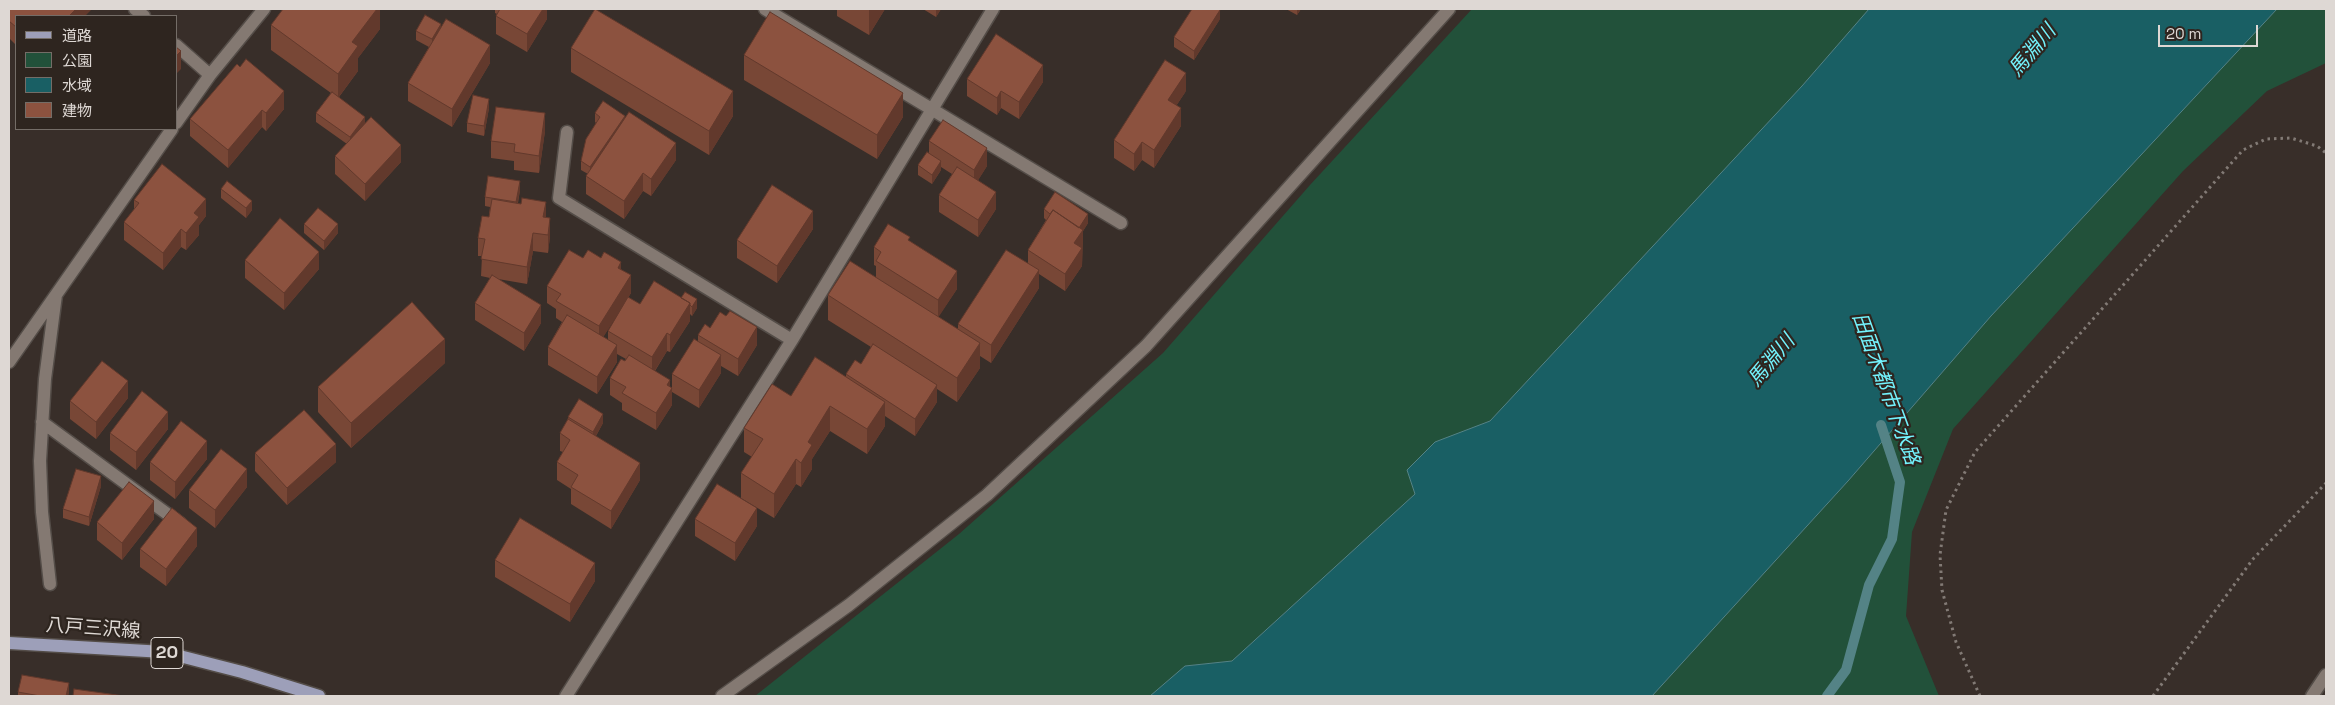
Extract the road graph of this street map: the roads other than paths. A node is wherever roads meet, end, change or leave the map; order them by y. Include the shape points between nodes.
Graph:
1 (264, 9) edge
2 (765, 9) edge
3 (993, 9) edge
4 (1449, 9) edge
5 (178, 47) edge
6 (210, 75) junction
7 (933, 108) junction
8 (178, 120) edge
9 (171, 130) edge
10 (567, 132) dead end
11 (1121, 223) dead end
12 (56, 295) junction
13 (792, 340) junction
14 (9, 362) edge
15 (42, 422) junction
16 (193, 533) edge
17 (50, 584) dead end
18 (9, 644) edge
19 (2326, 675) edge
20 (319, 696) edge
21 (566, 696) edge
22 (722, 696) edge
23 (2312, 696) edge

1 - 6 street
2 - 7 street
3 - 7 street
4 - 22 street via 1146,346 987,495 849,605
5 - 6 street
6 - 8 street
7 - 11 street
7 - 13 street
9 - 12 street
10 - 13 street via 559,198
12 - 14 street
12 - 15 street
13 - 21 street
15 - 16 street
15 - 17 street via 42,512
18 - 20 main road, 八戸三沢線 / 20 via 164,652
19 - 23 street

